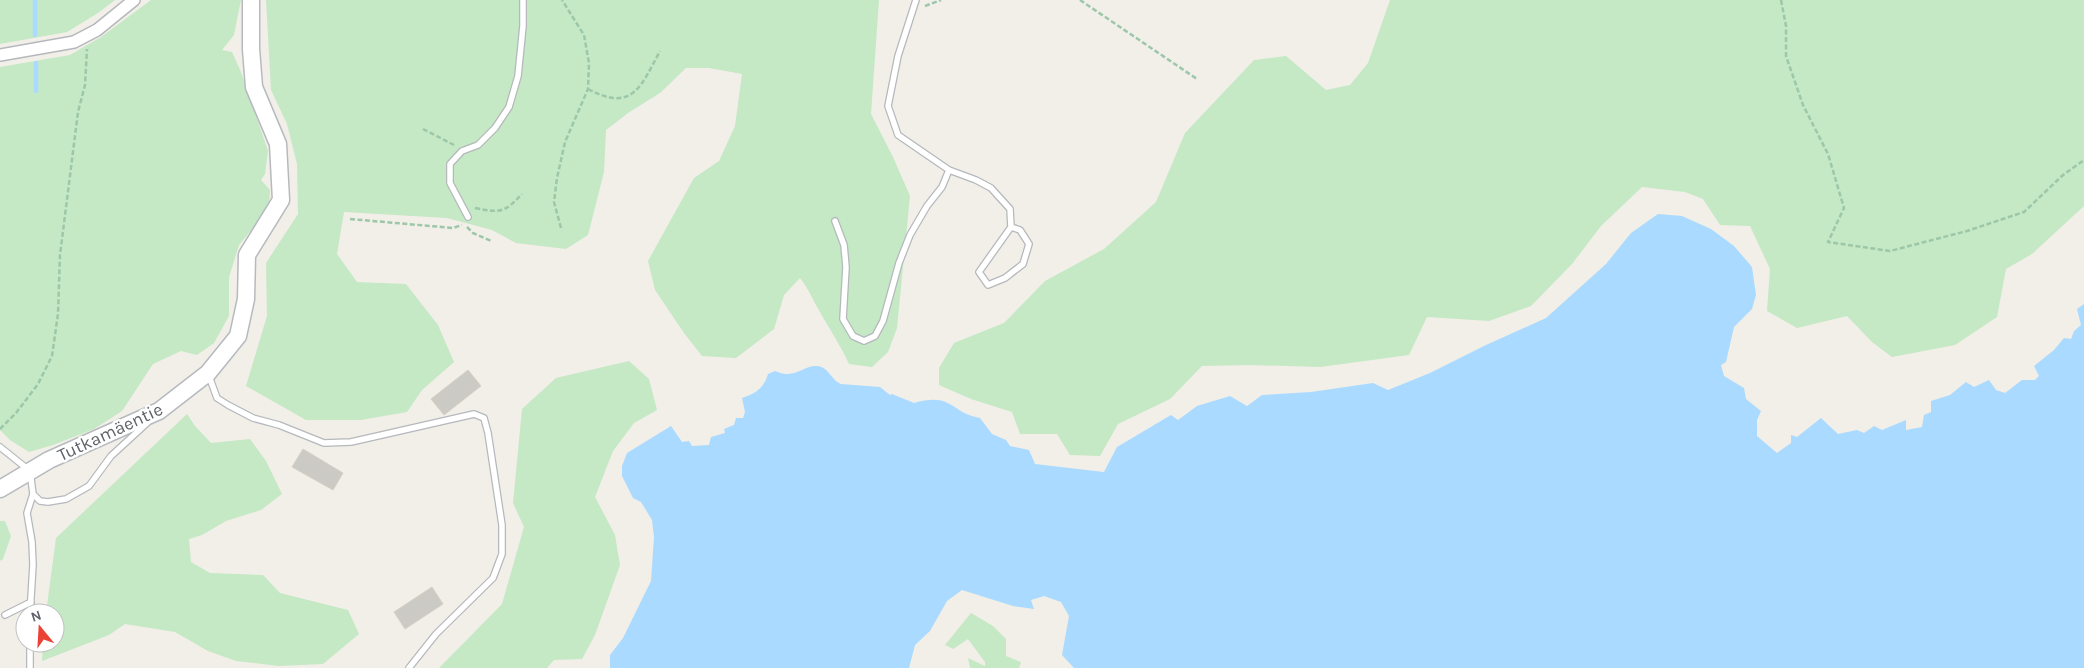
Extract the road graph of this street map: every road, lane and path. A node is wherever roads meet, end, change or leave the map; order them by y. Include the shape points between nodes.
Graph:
1 (134, 0) edge
2 (251, 0) edge
3 (522, 0) edge
4 (562, 0) edge
5 (916, 0) edge
6 (941, 0) edge
7 (1080, 0) edge
8 (1781, 0) edge
9 (912, 11) junction
10 (88, 35) junction
11 (660, 51) dead end
12 (0, 55) edge
13 (1197, 79) dead end
14 (588, 89) junction
15 (423, 129) dead end
16 (462, 151) junction
17 (2084, 160) edge
18 (950, 170) junction
19 (522, 194) dead end
20 (460, 204) junction
21 (468, 216) dead end
22 (350, 219) dead end
23 (835, 221) dead end
24 (1011, 227) junction
25 (561, 228) dead end
26 (491, 241) dead end
27 (208, 373) junction
28 (159, 411) junction
29 (0, 429) edge
30 (0, 447) edge
31 (30, 471) junction
32 (0, 489) edge
33 (33, 494) junction
34 (31, 602) joint
35 (4, 615) dead end
36 (30, 653) edge
37 (30, 668) edge
38 (409, 668) edge

1 - 10 street
2 - 27 street, Tutkamäentie via 254,87 278,144 281,200 247,255 246,299 238,336
3 - 16 lane via 518,76 509,107 478,145
4 - 14 path via 584,35 589,63
5 - 9 lane
6 - 9 path
7 - 13 path
8 - 17 path via 1786,26 1786,56 1803,105 1828,154 1844,208 1828,242 1890,251 1967,231 2024,212
9 - 18 lane via 898,56 888,106 898,135
10 - 12 street via 74,42
10 - 29 path via 86,85 78,112 60,255 58,314 52,356 38,384
11 - 14 path via 638,91 621,98 602,96
14 - 25 path via 565,142 557,178 554,202
15 - 16 path
16 - 20 lane via 450,164 450,183
18 - 23 lane via 910,235 883,321 875,336 864,341 853,336 844,319 844,245
18 - 24 lane via 991,188 1010,209
19 - 20 path via 508,209 491,211
20 - 21 lane
22 - 26 path via 453,228 464,225
24 - 24 lane via 979,272 988,285 1005,278 1023,264 1029,244 1020,230
27 - 28 street, Tutkamäentie
27 - 38 lane via 217,398 228,405 253,418 324,443 351,442 474,414 484,418 501,518 502,554 493,578 436,634
28 - 31 street, Tutkamäentie
28 - 33 lane via 111,456 89,486 66,499 48,502 40,501
30 - 31 lane
31 - 32 street, Tutkamäentie
31 - 33 lane
33 - 34 lane via 27,513 32,550
34 - 35 lane
36 - 37 lane

